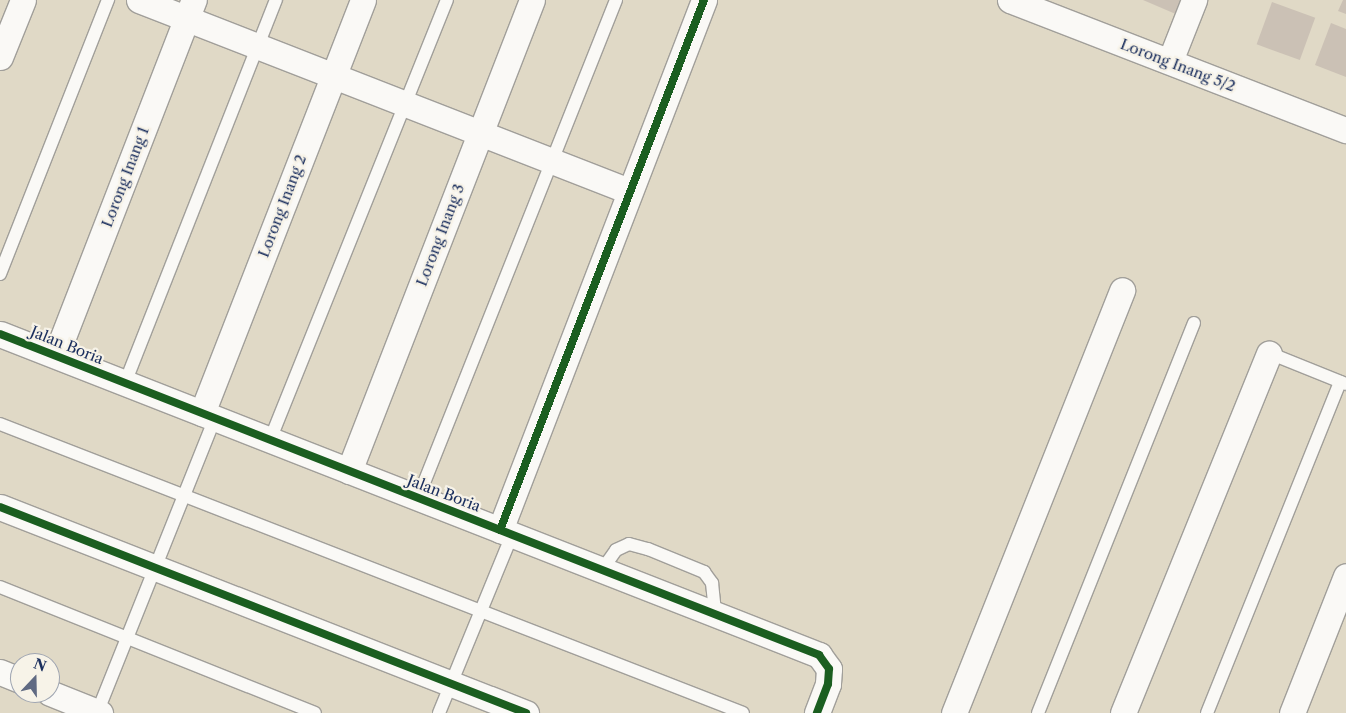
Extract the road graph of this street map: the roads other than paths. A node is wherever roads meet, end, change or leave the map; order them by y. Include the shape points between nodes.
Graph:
1 (23, 0) edge
2 (108, 0) edge
3 (139, 0) edge
4 (276, 0) edge
5 (363, 0) edge
6 (447, 0) edge
7 (532, 0) edge
8 (616, 0) edge
9 (704, 0) edge
10 (1010, 0) edge
11 (1194, 0) edge
12 (190, 10) edge
13 (258, 46) junction
14 (0, 57) edge
15 (1170, 61) junction
16 (333, 76) junction
17 (407, 104) junction
18 (1346, 130) edge
19 (480, 133) junction
20 (553, 161) junction
21 (629, 191) junction
22 (0, 274) edge
23 (1122, 290) dead end
24 (1194, 323) dead end
25 (0, 334) edge
26 (1269, 353) joint
27 (56, 355) junction
28 (125, 383) junction
29 (1343, 383) edge
30 (208, 416) junction
31 (0, 424) edge
32 (270, 440) junction
33 (349, 471) junction
34 (184, 495) junction
35 (418, 498) junction
36 (0, 507) edge
37 (506, 532) junction
38 (154, 568) junction
39 (602, 570) junction
40 (1346, 576) edge
41 (0, 587) edge
42 (480, 611) junction
43 (714, 614) junction
44 (126, 638) junction
45 (451, 684) junction
46 (60, 697) edge
47 (98, 713) edge
48 (315, 713) edge
49 (439, 713) edge
50 (526, 713) edge
51 (743, 713) edge
52 (817, 713) edge
53 (954, 713) edge
54 (1038, 713) edge
55 (1123, 713) edge
56 (1207, 713) edge
57 (1292, 713) edge

1 - 14 street
2 - 22 lane
3 - 12 street
4 - 13 lane
5 - 16 street, Lorong Inang 2
6 - 17 lane
7 - 19 street, Lorong Inang 3
8 - 20 lane
9 - 21 street
10 - 15 street, Lorong Inang 5/2
11 - 15 street
12 - 13 street
12 - 27 street, Lorong Inang 1
13 - 16 street
13 - 28 lane
15 - 18 street, Lorong Inang 5/2
16 - 17 street
16 - 30 street, Lorong Inang 2
17 - 19 street
17 - 32 lane
19 - 20 street
19 - 33 street, Lorong Inang 3
20 - 21 street
20 - 35 lane
21 - 37 street
23 - 53 street
24 - 54 lane
25 - 27 street, Jalan Boria
26 - 29 lane
26 - 55 street
27 - 28 street, Jalan Boria
28 - 30 street, Jalan Boria
29 - 56 lane
30 - 32 street, Jalan Boria
30 - 34 lane
31 - 34 lane
32 - 33 street, Jalan Boria
33 - 35 street, Jalan Boria
34 - 38 lane
34 - 42 lane
35 - 37 street, Jalan Boria
36 - 38 street
37 - 39 street, Jalan Boria
37 - 42 lane
38 - 44 lane
38 - 45 street
39 - 43 street, Jalan Boria
39 - 43 lane via 616,550 629,544 648,548 704,572 712,583
40 - 57 street
41 - 44 lane
42 - 45 lane
42 - 51 lane
43 - 52 street, Jalan Boria via 819,655 829,669 828,684
44 - 47 lane
44 - 48 lane
45 - 49 lane
45 - 50 street
46 - 47 street

